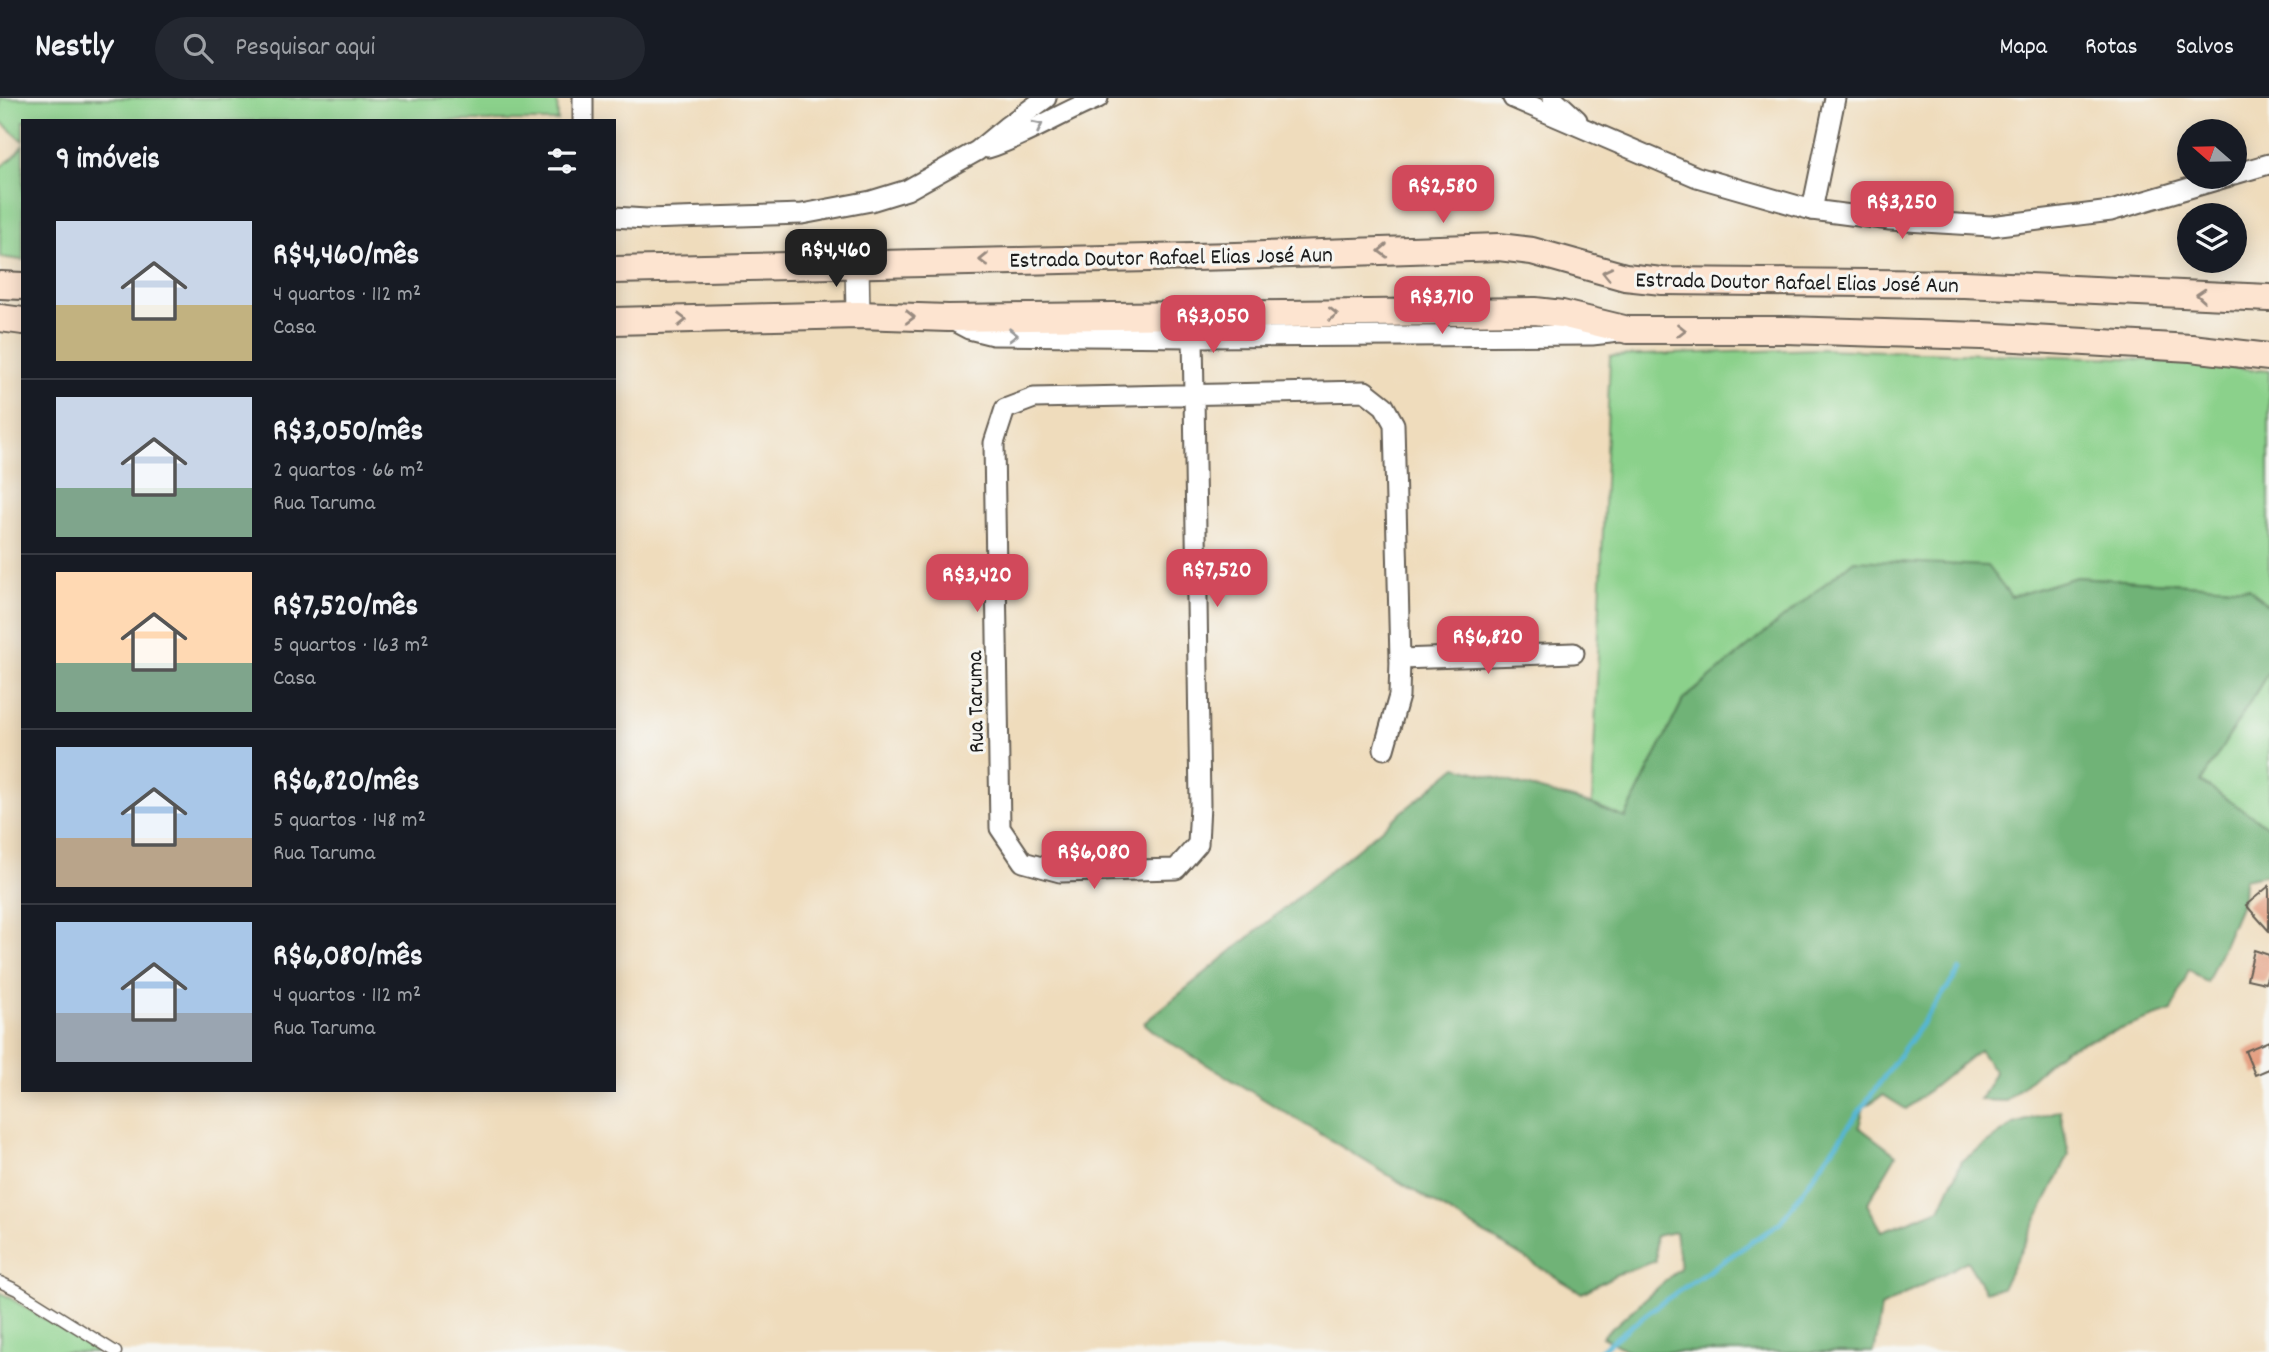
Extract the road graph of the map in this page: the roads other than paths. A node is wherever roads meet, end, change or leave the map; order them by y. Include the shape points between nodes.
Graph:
1 (583, 98) edge
2 (1046, 98) edge
3 (1098, 98) edge
4 (1513, 98) edge
5 (1553, 98) edge
6 (1835, 98) edge
7 (583, 119) edge
8 (1589, 130) junction
9 (977, 151) junction
10 (2269, 164) edge
11 (2247, 170) edge
12 (2186, 189) edge
13 (1812, 210) junction
14 (616, 217) edge
15 (857, 263) junction
16 (616, 270) edge
17 (0, 285) edge
18 (21, 286) edge
19 (2269, 298) edge
20 (858, 315) junction
21 (948, 317) junction
22 (0, 318) edge
23 (21, 321) edge
24 (616, 321) edge
25 (1628, 330) junction
26 (1193, 337) junction
27 (2269, 358) edge
28 (1194, 395) junction
29 (1574, 653) dead end
30 (1400, 659) junction
31 (1384, 749) dead end
32 (0, 1282) edge
33 (116, 1352) edge

1 - 7 street
2 - 9 street
9 -> 3 street via 1007,142
4 - 8 street
5 - 8 street
6 - 13 street
8 - 13 street via 1697,177
9 - 14 street via 907,190 835,209 759,216
10 - 11 street
12 - 13 street via 2111,211 1991,226
15 - 16 main road, Estrada Doutor Rafael Elias José Aun
19 -> 15 main road, Estrada Doutor Rafael Elias José Aun via 1964,284 1662,281 1625,277 1532,251 1499,247
15 - 20 street
17 - 18 main road
20 -> 21 main road
24 -> 20 main road
21 -> 25 main road via 1535,311
21 -> 26 street via 993,335
22 - 23 main road
25 - 26 street via 1592,335
25 -> 27 main road via 1982,336 2191,348
26 - 28 street
28 - 28 street, Rua Taruma via 1034,398 1005,409 994,443 1000,828 1023,862 1060,872 1176,869 1198,844
28 - 30 street, Rua Taruma via 1365,391 1384,407 1394,424
29 - 30 street
30 - 31 street, Rua Taruma via 1399,696
32 - 33 lane

